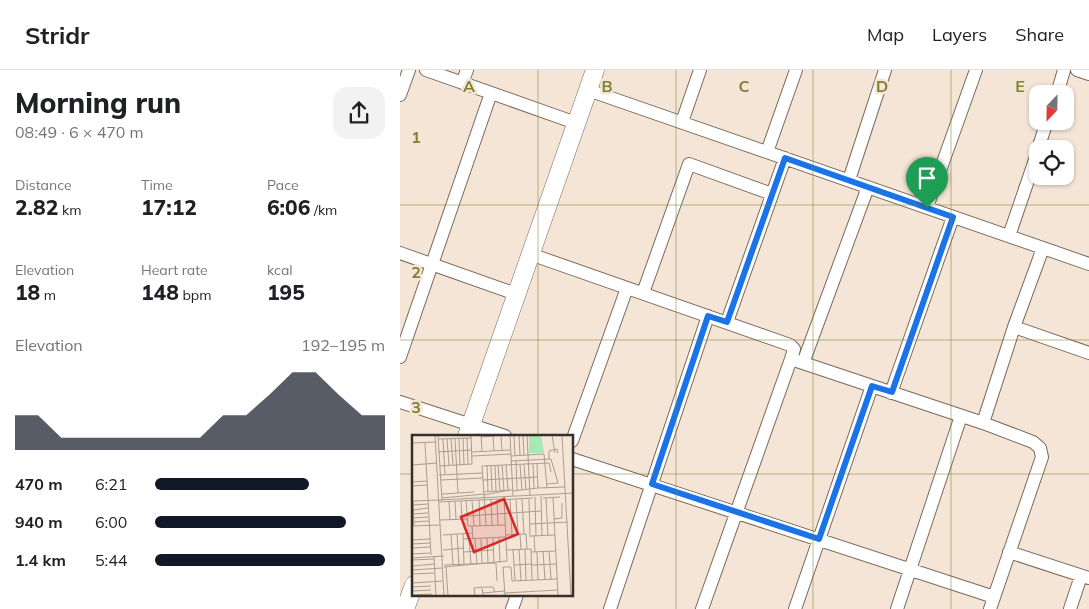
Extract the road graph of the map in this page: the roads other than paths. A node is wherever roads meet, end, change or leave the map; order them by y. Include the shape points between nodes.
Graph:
1 (409, 70) edge
2 (426, 70) edge
3 (467, 70) edge
4 (595, 70) edge
5 (700, 70) edge
6 (796, 70) edge
7 (885, 70) edge
8 (976, 70) edge
9 (1064, 70) edge
10 (1077, 70) edge
11 (1089, 74) edge
12 (462, 83) junction
13 (1059, 85) edge
14 (588, 90) junction
15 (491, 93) junction
16 (400, 95) edge
17 (682, 122) junction
18 (576, 123) junction
19 (767, 152) junction
20 (785, 158) junction
21 (1029, 177) edge
22 (849, 180) junction
23 (868, 187) junction
24 (772, 194) junction
25 (927, 208) junction
26 (953, 217) junction
27 (1009, 236) junction
28 (1043, 248) junction
29 (400, 253) edge
30 (530, 254) junction
31 (432, 264) junction
32 (1089, 264) edge
33 (627, 288) junction
34 (643, 293) junction
35 (516, 294) junction
36 (708, 316) junction
37 (727, 322) junction
38 (1014, 328) junction
39 (1089, 352) edge
40 (400, 357) edge
41 (797, 361) junction
42 (872, 386) junction
43 (892, 392) junction
44 (400, 402) edge
45 (962, 416) junction
46 (983, 423) junction
47 (469, 431) edge
48 (498, 435) edge
49 (574, 435) edge
50 (574, 459) edge
51 (652, 484) junction
52 (736, 512) junction
53 (819, 539) junction
54 (1009, 552) junction
55 (910, 569) junction
56 (1085, 577) edge
57 (412, 592) edge
58 (517, 596) edge
59 (994, 597) junction
60 (408, 606) edge
61 (512, 609) edge
62 (610, 609) edge
63 (702, 609) edge
64 (795, 609) edge
65 (897, 609) edge
66 (990, 609) edge
67 (1070, 609) edge

1 - 16 street
2 - 12 street
3 - 12 street
4 - 14 street
5 - 17 street
6 - 19 street
7 - 22 street
8 - 25 street
9 - 13 street
10 - 11 street
12 - 15 street
14 - 17 street
14 - 18 street
15 - 18 street
15 - 31 street
17 - 19 street
18 - 30 street
19 - 20 street
20 - 22 street
20 - 24 street
21 - 27 street
22 - 23 street
23 - 25 street
23 - 41 street
24 - 34 street via 689,164
24 - 37 street
25 - 26 street
26 - 27 street
26 - 43 street
27 - 28 street
28 - 32 street
28 - 38 street
29 - 31 street
30 - 33 street
30 - 35 street
31 - 35 street
31 - 40 street
33 - 34 street
33 - 49 street
34 - 36 street
35 - 47 street
36 - 37 street
36 - 51 street
37 - 41 street via 790,345
38 - 39 street
38 - 46 street
41 - 42 street
41 - 52 street
42 - 43 street
42 - 53 street
43 - 45 street
44 - 47 street
45 - 46 street
45 - 55 street
46 - 54 street via 1033,442 1040,448 1042,457
47 - 48 street
50 - 51 street
51 - 52 street
51 - 62 street
52 - 53 street
52 - 63 street
53 - 55 street
53 - 64 street
54 - 56 street
54 - 59 street
55 - 59 street
55 - 65 street
56 - 67 street
57 - 60 street
58 - 61 street
59 - 66 street

